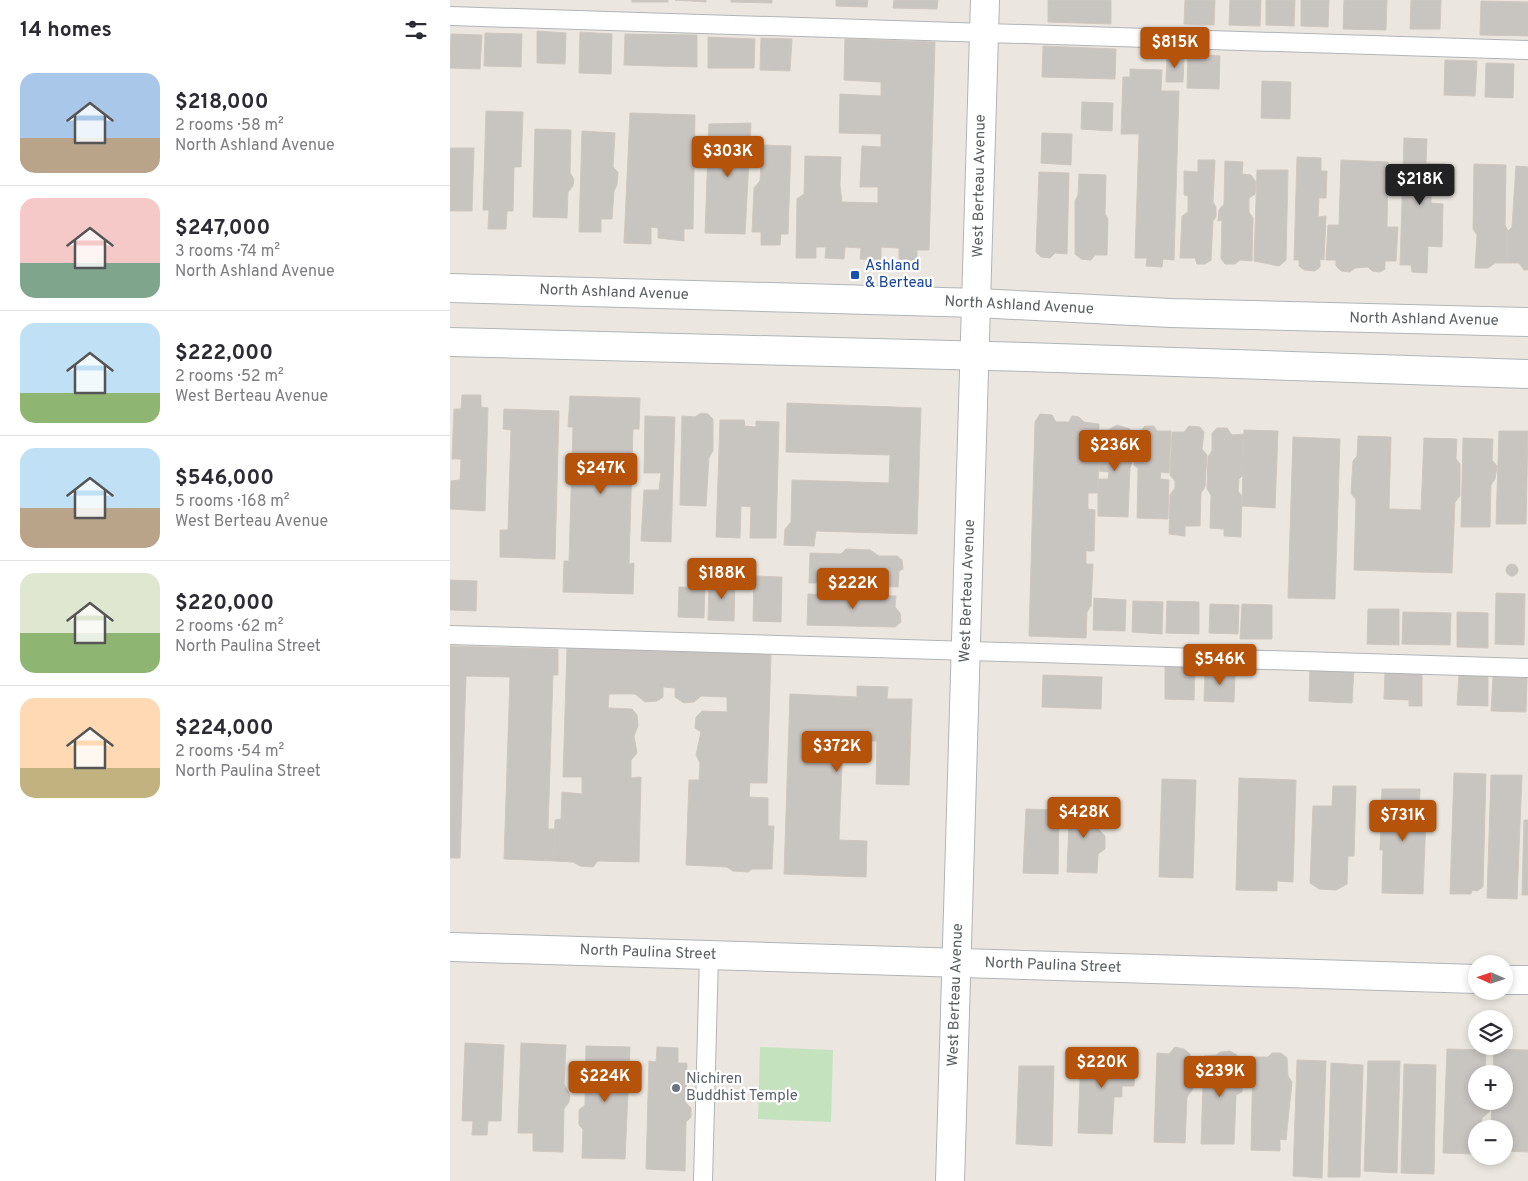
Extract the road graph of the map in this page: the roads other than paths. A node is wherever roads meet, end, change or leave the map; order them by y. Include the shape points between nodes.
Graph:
1 (985, 0) edge
2 (450, 16) edge
3 (984, 32) junction
4 (1528, 50) edge
5 (450, 288) edge
6 (977, 304) junction
7 (1528, 322) edge
8 (450, 342) edge
9 (976, 355) junction
10 (1528, 374) edge
11 (450, 635) edge
12 (966, 651) junction
13 (1528, 668) edge
14 (450, 947) edge
15 (709, 955) junction
16 (957, 963) junction
17 (1468, 979) edge
18 (1513, 980) edge
19 (1528, 980) edge
20 (703, 1181) edge
21 (950, 1181) edge

1 - 3 street, West Berteau Avenue
2 - 3 lane
3 - 4 lane
3 - 6 street, West Berteau Avenue
5 - 6 street, North Ashland Avenue
6 - 7 street, North Ashland Avenue via 1171,313
6 - 9 street, West Berteau Avenue
8 - 9 street
9 - 10 street
9 - 12 street, West Berteau Avenue
11 - 12 lane
12 - 13 lane
12 - 16 street, West Berteau Avenue
14 - 15 street, North Paulina Street
15 - 16 street, North Paulina Street
15 - 20 lane
16 - 17 street, North Paulina Street
16 - 21 street, West Berteau Avenue
18 - 19 street

